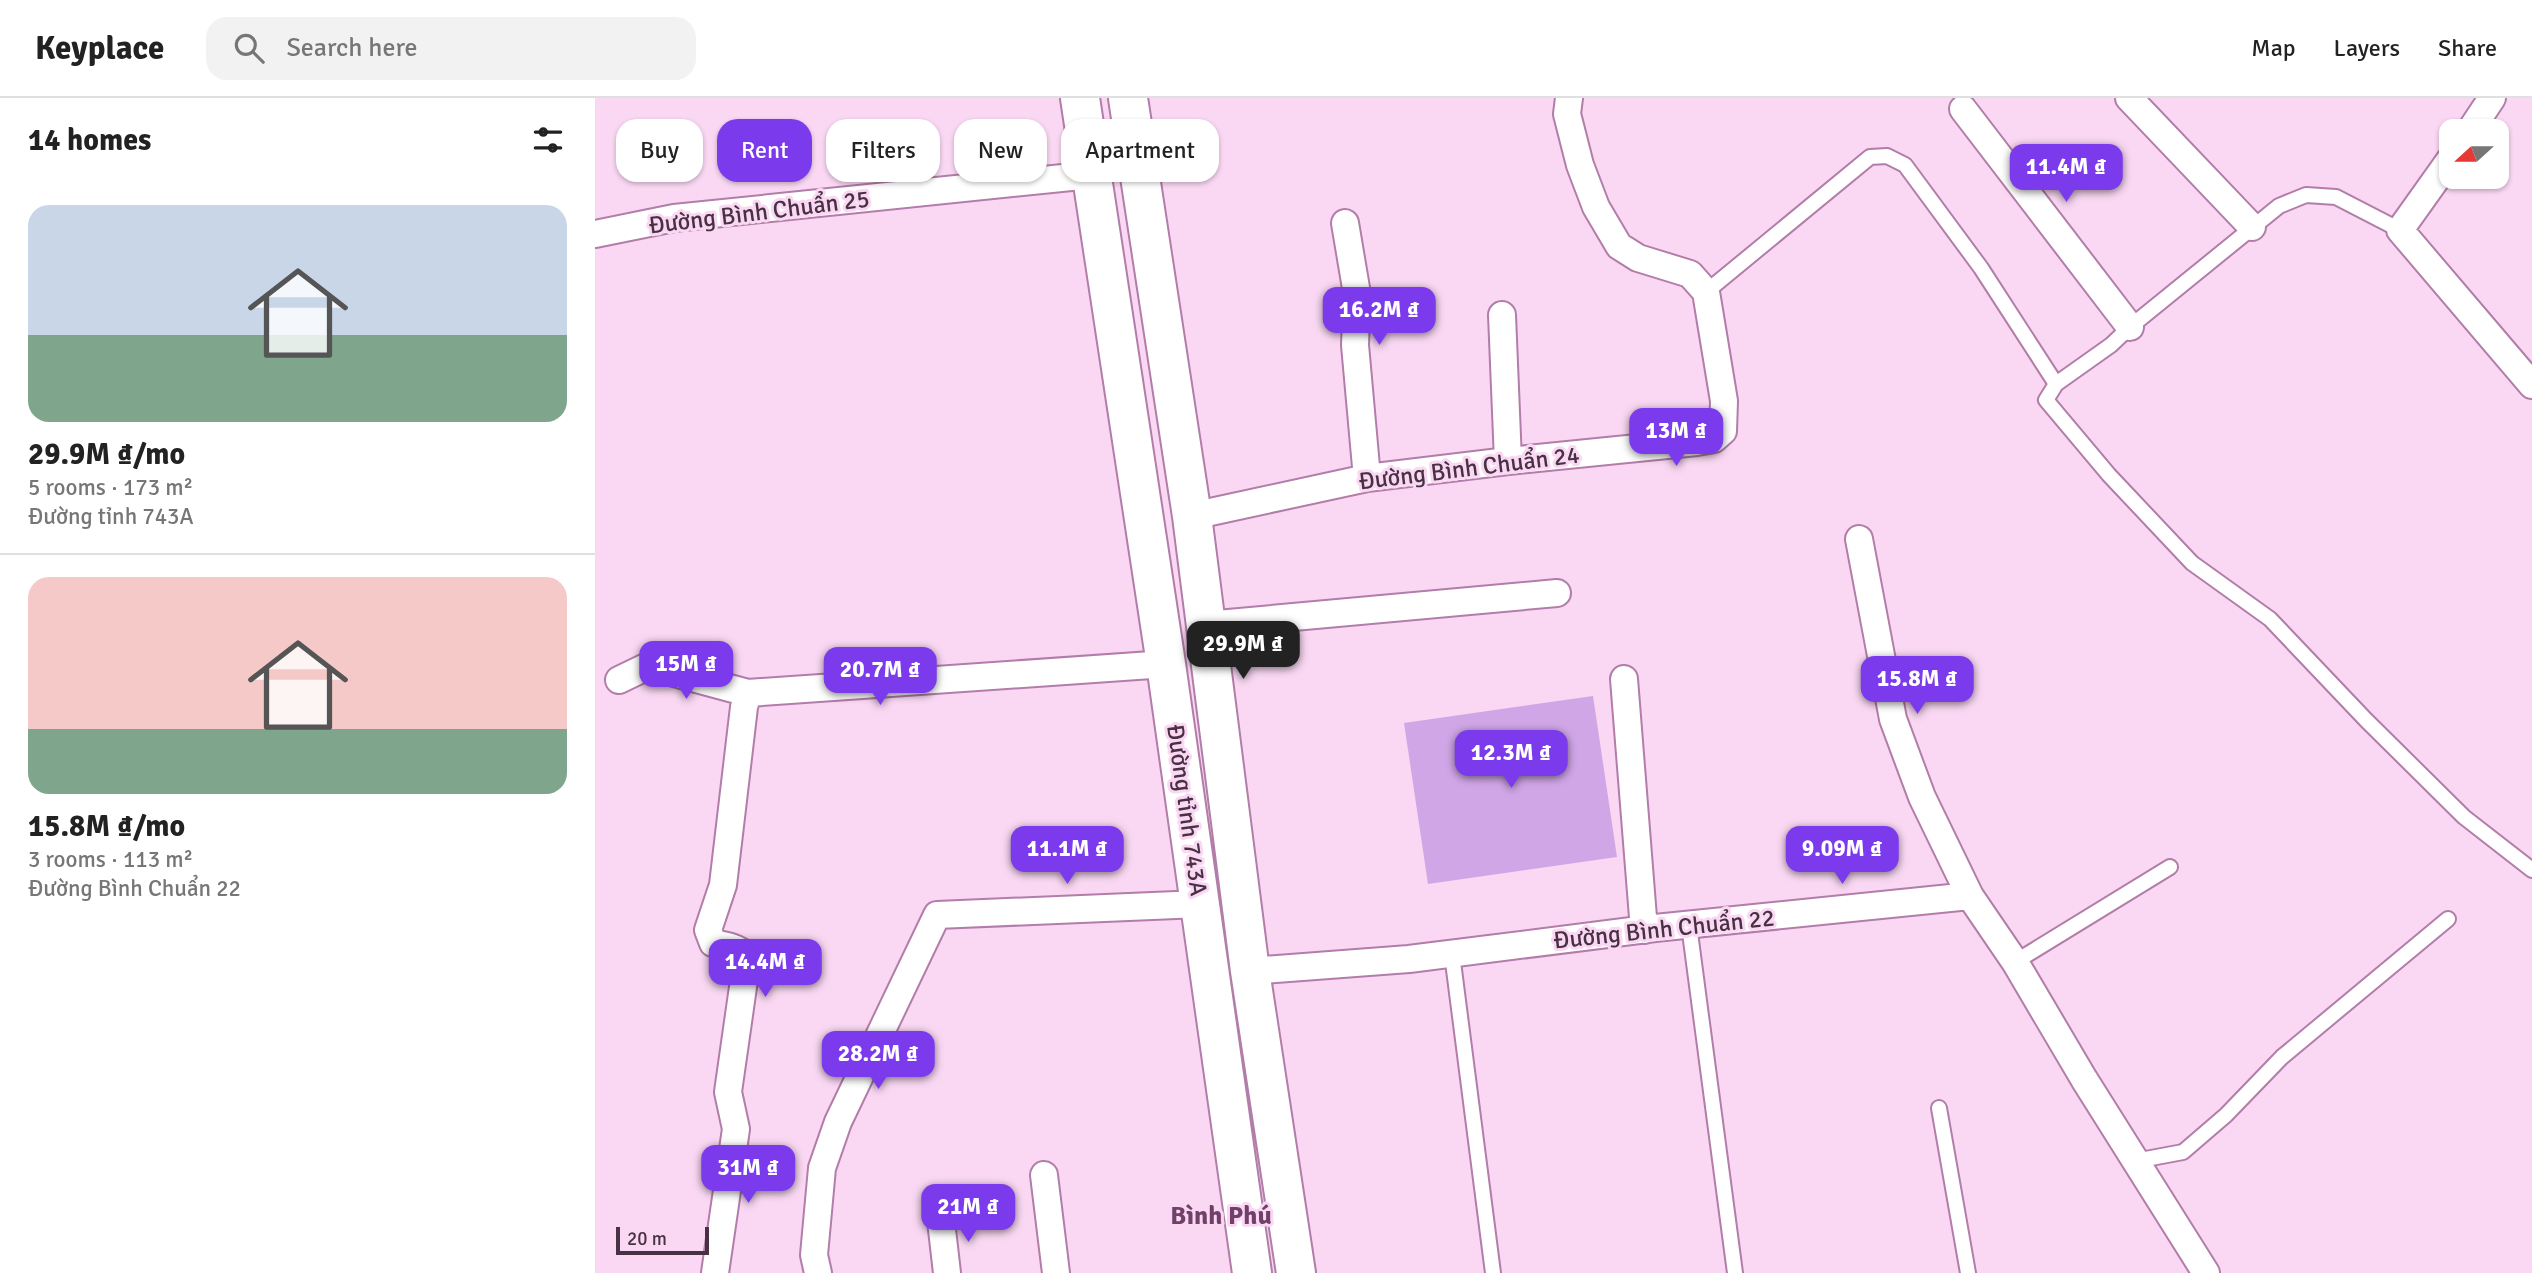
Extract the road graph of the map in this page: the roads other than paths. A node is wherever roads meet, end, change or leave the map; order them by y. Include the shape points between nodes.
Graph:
1 (1080, 98) edge
2 (1128, 98) edge
3 (1569, 98) edge
4 (2129, 98) edge
5 (2492, 98) edge
6 (1963, 109) dead end
7 (1083, 119) edge
8 (2478, 119) edge
9 (2439, 175) edge
10 (1061, 178) edge
11 (1092, 182) edge
12 (1345, 223) dead end
13 (2252, 227) junction
14 (2400, 230) junction
15 (595, 234) edge
16 (1706, 292) junction
17 (1502, 315) dead end
18 (2130, 327) junction
19 (2056, 384) junction
20 (2532, 385) edge
21 (1508, 461) junction
22 (1367, 478) junction
23 (1192, 516) junction
24 (1859, 539) dead end
25 (1557, 593) dead end
26 (1206, 625) junction
27 (1166, 664) junction
28 (1624, 679) dead end
29 (619, 680) dead end
30 (748, 693) junction
31 (1219, 726) junction
32 (1176, 732) junction
33 (2170, 867) dead end
34 (2532, 870) edge
35 (1970, 896) junction
36 (1200, 904) junction
37 (2448, 919) dead end
38 (1689, 925) junction
39 (1644, 930) junction
40 (1452, 954) junction
41 (2015, 962) junction
42 (1250, 971) junction
43 (1939, 1108) dead end
44 (2135, 1161) junction
45 (1044, 1175) dead end
46 (941, 1221) dead end
47 (715, 1273) edge
48 (818, 1273) edge
49 (947, 1273) edge
50 (1056, 1273) edge
51 (1252, 1273) edge
52 (1296, 1273) edge
53 (1493, 1273) edge
54 (1735, 1273) edge
55 (1968, 1273) edge
56 (2206, 1273) edge

1 - 7 main road, Đường tỉnh 743A
2 - 23 main road, Đường tỉnh 743A
3 - 16 street via 1567,114 1580,165 1596,207 1619,246 1638,258 1691,274
4 - 13 street
5 - 8 street
6 - 18 street
9 - 14 street
10 - 15 street, Đường Bình Chuẩn 25 via 674,218
11 - 27 main road, Đường tỉnh 743A
12 - 22 street via 1357,294 1355,345
13 - 14 lane via 2279,206 2306,195 2336,197
13 - 18 lane
14 - 20 street
16 - 19 lane via 1870,157 1887,156 1905,165
16 - 21 street, Đường Bình Chuẩn 24 via 1724,401 1723,431 1714,439
17 - 21 street
18 - 19 lane
19 - 34 lane via 2046,400 2192,563 2270,619 2465,817
21 - 22 street, Đường Bình Chuẩn 24
22 - 23 street, Đường Bình Chuẩn 24
23 - 26 main road, Đường tỉnh 743A
24 - 35 street via 1893,719 1922,797
25 - 26 street
26 - 31 main road, Đường tỉnh 743A
27 - 30 street
27 - 32 main road, Đường tỉnh 743A
28 - 39 street
29 - 30 street via 648,666
30 - 47 street via 723,886 708,930 713,943 745,953 747,959 728,1092 736,1129
31 - 32 main road
31 - 42 main road, Đường tỉnh 743A
32 - 36 main road, Đường tỉnh 743A
33 - 41 lane
35 - 38 street, Đường Bình Chuẩn 22
35 - 41 street
36 - 48 street via 937,915 838,1122 822,1168 814,1255
36 - 51 main road, Đường tỉnh 743A
37 - 44 lane via 2282,1057 2183,1152
38 - 39 street, Đường Bình Chuẩn 22
38 - 54 lane
39 - 40 street, Đường Bình Chuẩn 22
40 - 42 street, Đường Bình Chuẩn 22
40 - 53 lane
41 - 44 street
42 - 52 main road, Đường tỉnh 743A
43 - 55 lane
44 - 56 street
45 - 50 street
46 - 49 street

